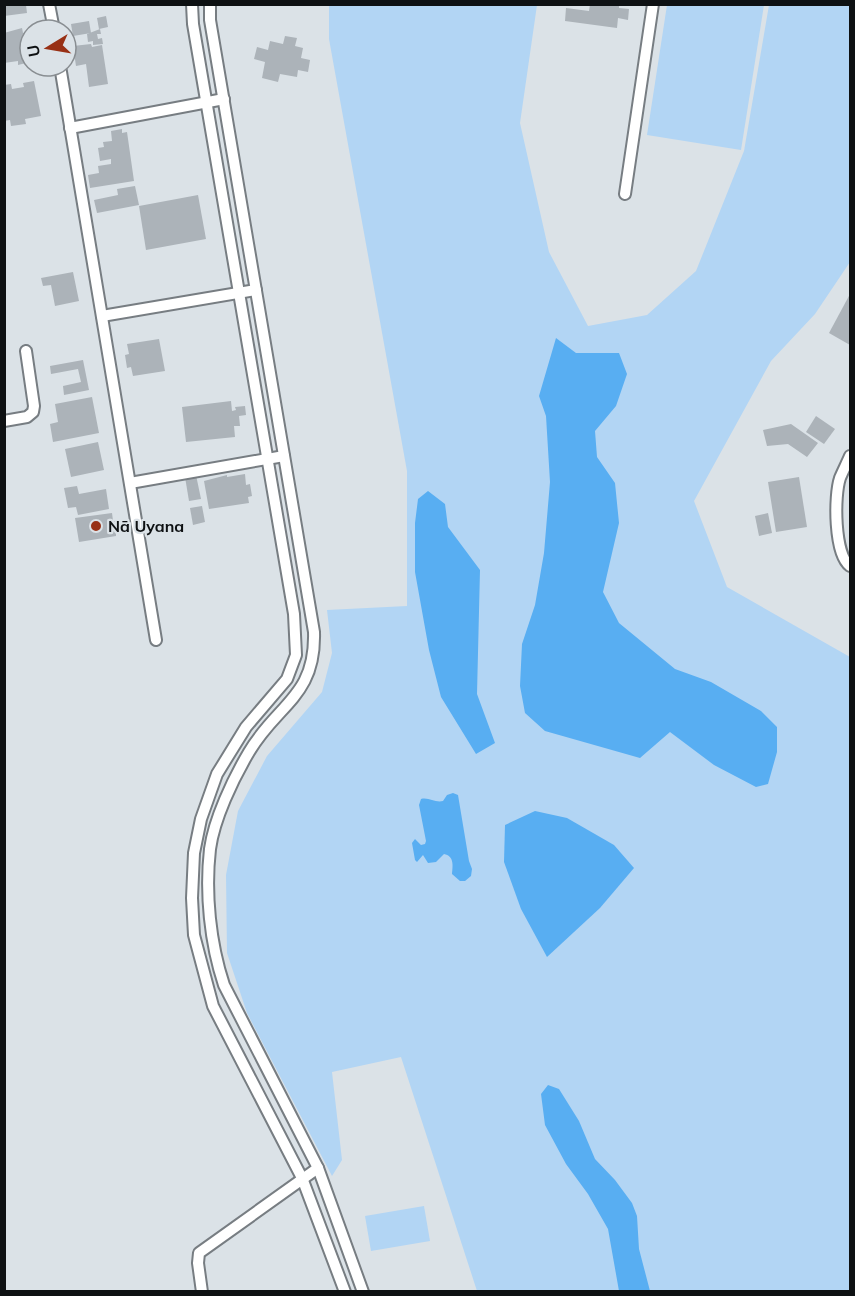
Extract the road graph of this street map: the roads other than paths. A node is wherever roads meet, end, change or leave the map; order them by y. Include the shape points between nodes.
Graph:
1 (192, 4) edge
2 (210, 4) edge
3 (653, 4) edge
4 (62, 78) edge
5 (224, 99) junction
6 (206, 103) junction
7 (70, 128) junction
8 (625, 194) dead end
9 (256, 290) junction
10 (239, 293) junction
11 (102, 316) junction
12 (26, 351) dead end
13 (4, 421) edge
14 (284, 456) junction
15 (850, 456) edge
16 (267, 459) junction
17 (130, 483) junction
18 (850, 566) edge
19 (156, 640) dead end
20 (318, 1168) junction
21 (302, 1178) junction
22 (202, 1292) edge
23 (345, 1292) edge
24 (363, 1292) edge

1 - 6 street
2 - 5 street
3 - 8 street
4 - 7 street
5 - 6 street
5 - 9 street
6 - 7 street
6 - 10 street
7 - 11 street
9 - 10 street
9 - 14 street
10 - 11 street
10 - 16 street
11 - 17 street
12 - 13 street via 33,412
14 - 16 street
14 - 20 street via 315,652 298,694 249,751 224,803 210,849 208,894 216,962 224,985
15 - 18 street via 839,479 837,506 838,537
16 - 17 street
16 - 21 street via 294,614 296,655 287,679 246,727 217,774 194,854 192,907 194,935 213,1006
17 - 19 street
20 - 21 street
20 - 24 street
21 - 22 street via 200,1253
21 - 23 street

